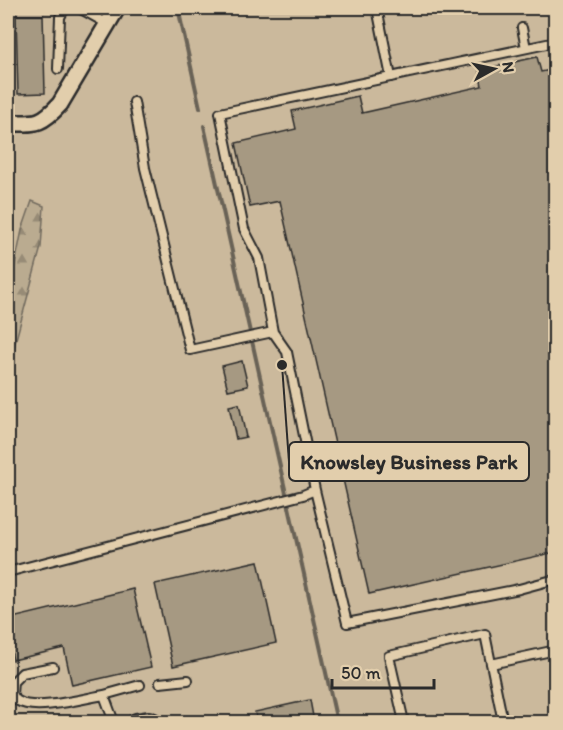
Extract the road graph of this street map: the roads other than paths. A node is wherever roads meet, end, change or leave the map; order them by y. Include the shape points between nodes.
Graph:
1 (65, 8) edge
2 (80, 8) edge
3 (117, 8) edge
4 (377, 8) edge
5 (108, 24) junction
6 (522, 28) dead end
7 (555, 42) edge
8 (526, 48) junction
9 (58, 69) dead end
10 (391, 77) junction
11 (134, 102) dead end
12 (8, 123) edge
13 (273, 332) junction
14 (315, 490) junction
15 (8, 572) edge
16 (555, 579) edge
17 (555, 650) edge
18 (491, 664) junction
19 (53, 667) dead end
20 (188, 680) dead end
21 (160, 683) dead end
22 (140, 685) dead end
23 (104, 695) junction
24 (114, 723) edge
25 (136, 723) edge
26 (154, 723) edge
27 (404, 723) edge
28 (503, 723) edge

1 - 9 lane via 60,17
2 - 5 lane
3 - 5 street
4 - 10 lane
5 - 12 street via 50,115 31,123
6 - 8 lane
7 - 8 lane
8 - 10 lane
10 - 13 lane via 220,113 244,229 259,258
11 - 13 lane via 145,168 190,350
13 - 14 lane via 287,352
14 - 15 lane
14 - 16 lane via 347,623
17 - 18 lane
18 - 27 lane via 485,634 389,656
18 - 28 lane
19 - 23 lane via 22,673 13,682 12,694 18,702 45,706
20 - 21 lane
22 - 23 lane
23 - 24 lane
25 - 26 street

